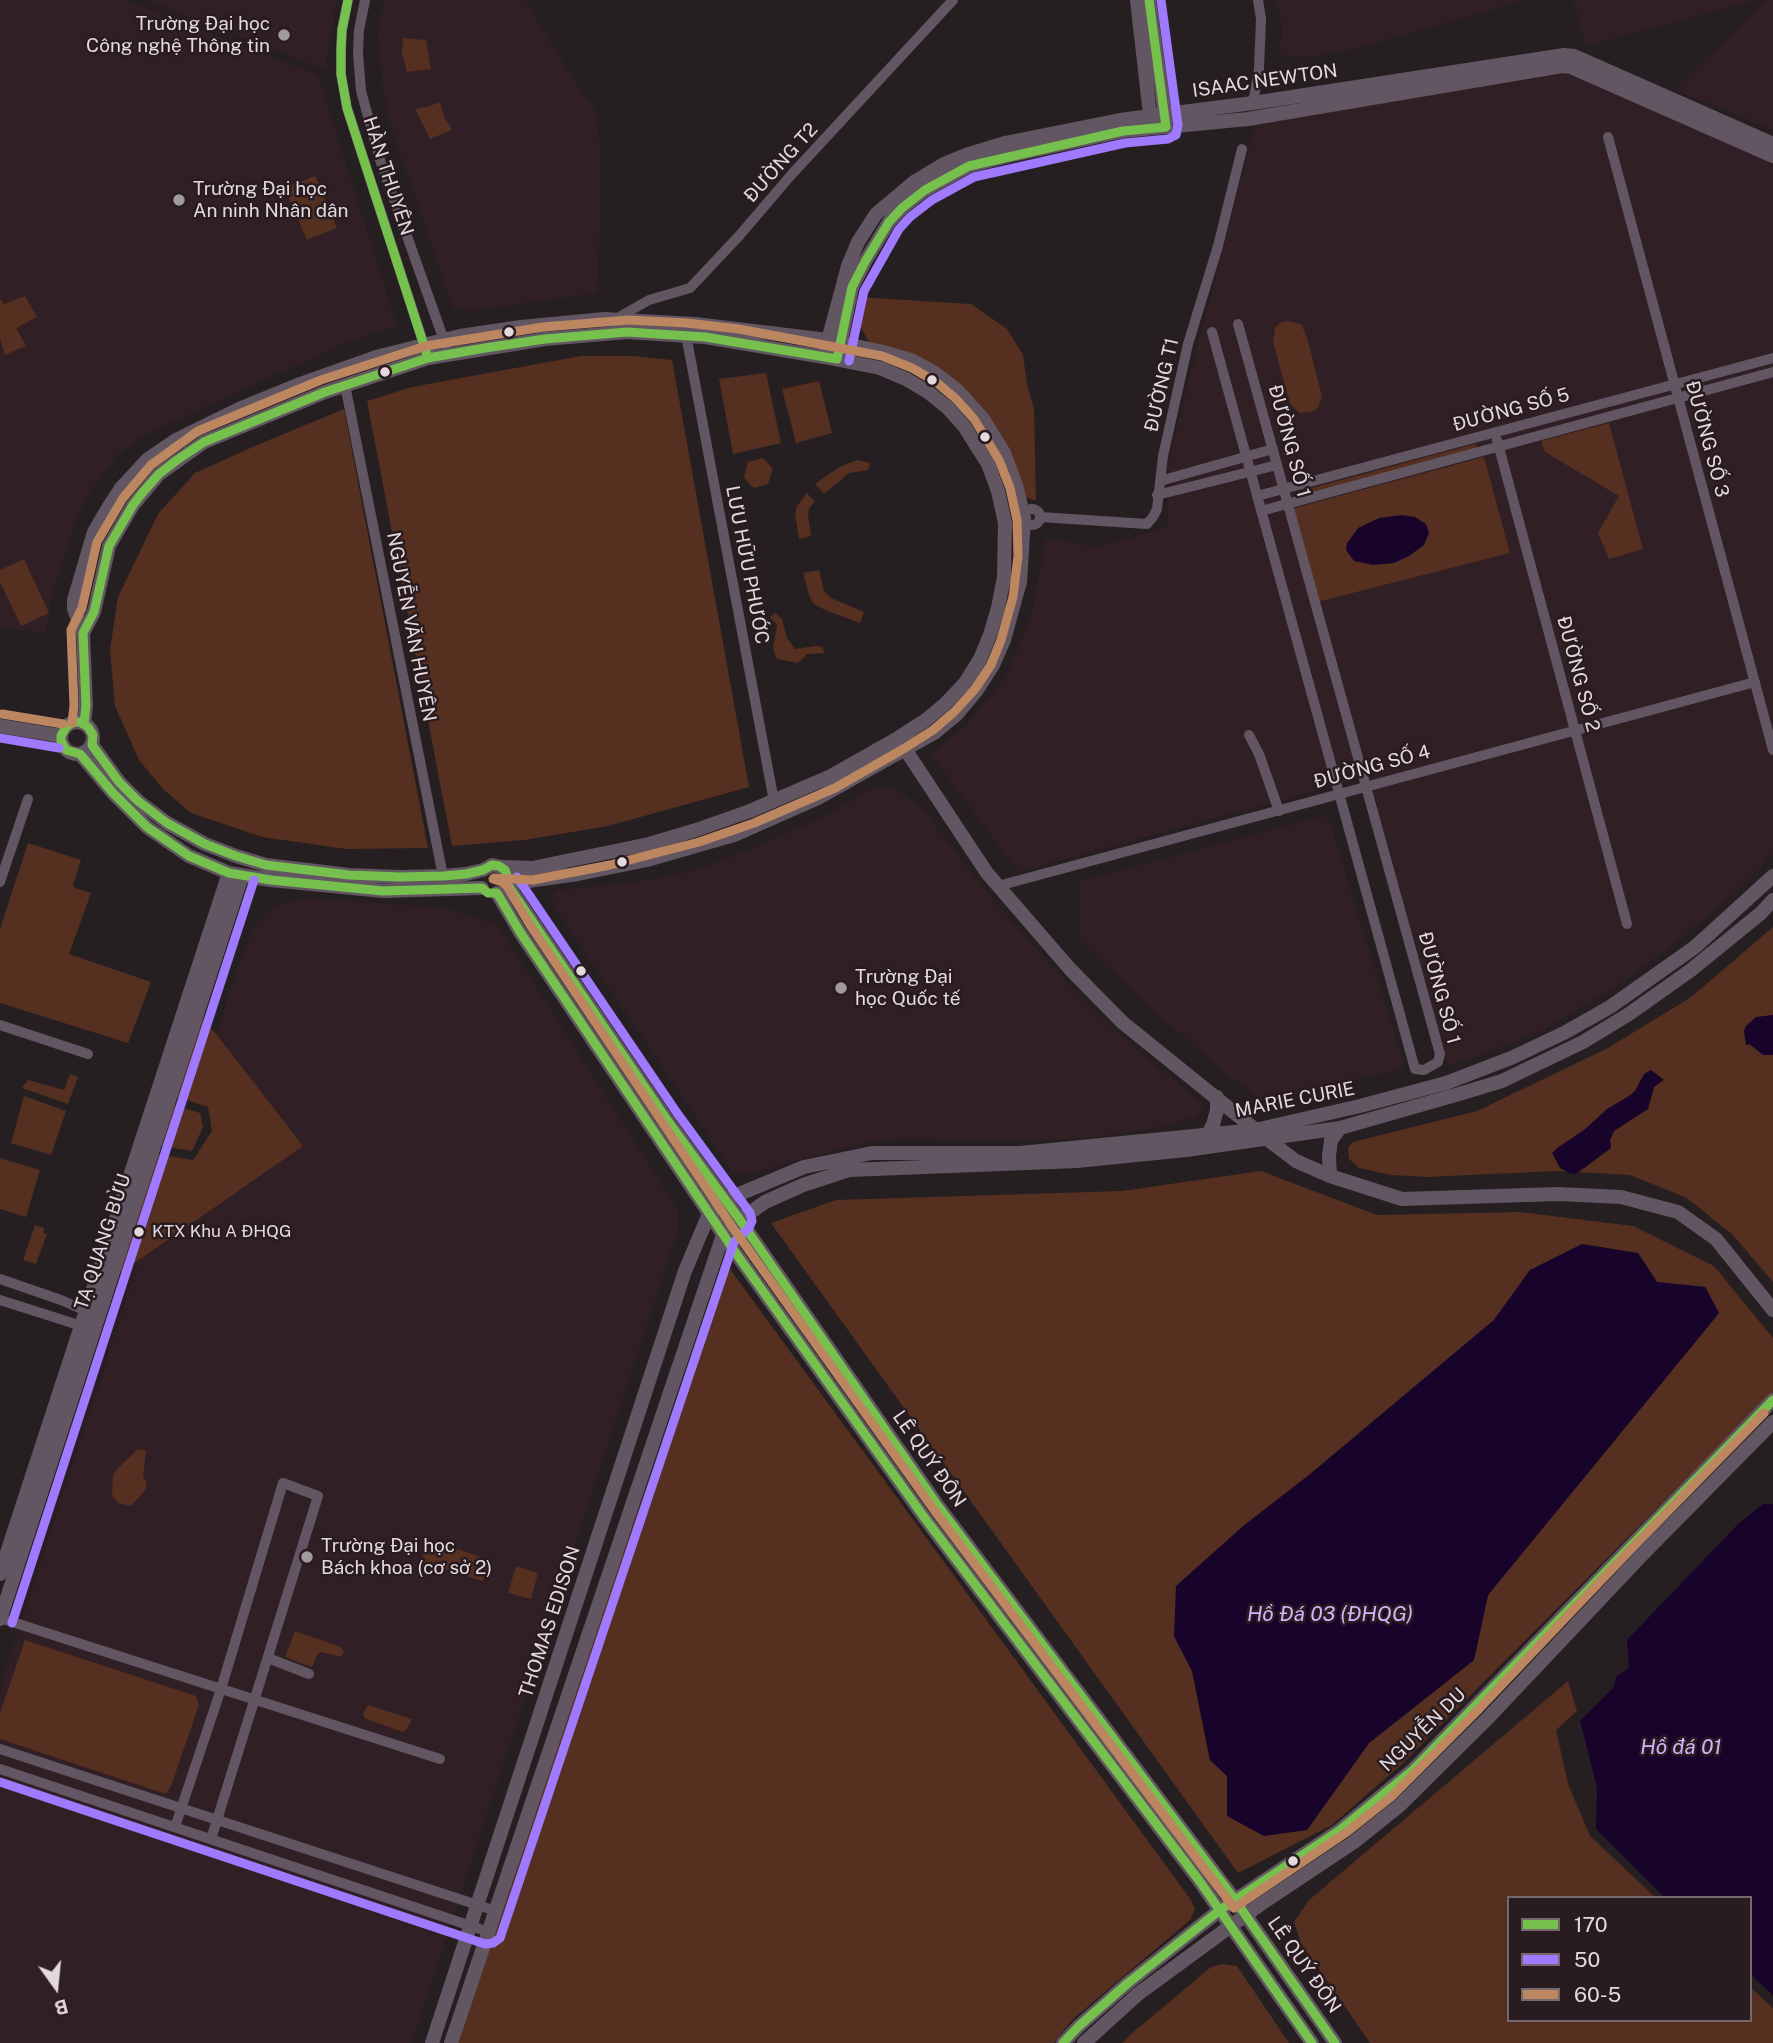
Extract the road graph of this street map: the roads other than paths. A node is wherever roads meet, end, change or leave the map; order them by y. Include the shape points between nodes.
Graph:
1 (348, 0) edge
2 (365, 0) edge
3 (953, 0) edge
4 (1137, 0) edge
5 (1149, 0) edge
6 (1258, 0) edge
7 (1253, 103) junction
8 (1248, 119) junction
9 (1158, 121) junction
10 (1608, 137) dead end
11 (1773, 144) edge
12 (1242, 149) dead end
13 (1773, 156) edge
14 (1238, 324) dead end
15 (614, 326) junction
16 (1212, 332) dead end
17 (686, 335) junction
18 (834, 342) junction
19 (446, 347) junction
20 (426, 351) junction
21 (831, 358) junction
22 (1773, 358) edge
23 (1773, 372) edge
24 (345, 385) junction
25 (1674, 385) junction
26 (1678, 398) junction
27 (1495, 432) junction
28 (1499, 446) junction
29 (1273, 449) junction
30 (1246, 456) junction
31 (1277, 465) junction
32 (1250, 471) junction
33 (1160, 481) junction
34 (1284, 489) junction
35 (1157, 495) junction
36 (1257, 496) junction
37 (1288, 504) junction
38 (1261, 511) junction
39 (1024, 518) junction
40 (1005, 523) junction
41 (83, 633) junction
42 (1755, 682) junction
43 (84, 724) junction
44 (0, 726) edge
45 (1575, 731) junction
46 (1249, 735) dead end
47 (61, 736) junction
48 (902, 744) junction
49 (86, 749) junction
50 (1773, 750) edge
51 (1366, 787) junction
52 (1339, 794) junction
53 (28, 799) dead end
54 (774, 801) junction
55 (1279, 811) junction
56 (502, 867) junction
57 (483, 870) junction
58 (235, 875) junction
59 (443, 876) junction
60 (1773, 876) edge
61 (0, 882) edge
62 (998, 886) junction
63 (482, 888) junction
64 (502, 889) junction
65 (1773, 900) edge
66 (1627, 924) dead end
67 (0, 1025) edge
68 (88, 1054) dead end
69 (1217, 1097) junction
70 (667, 1120) junction
71 (1339, 1128) junction
72 (653, 1130) junction
73 (1208, 1134) junction
74 (1261, 1135) junction
75 (1331, 1176) junction
76 (725, 1200) junction
77 (709, 1214) junction
78 (740, 1220) junction
79 (723, 1235) junction
80 (0, 1279) edge
81 (0, 1300) edge
82 (1773, 1310) edge
83 (90, 1321) junction
84 (648, 1383) junction
85 (671, 1389) junction
86 (1773, 1400) edge
87 (1773, 1422) edge
88 (937, 1506) junction
89 (924, 1517) junction
90 (0, 1574) edge
91 (995, 1582) junction
92 (982, 1594) junction
93 (0, 1618) edge
94 (268, 1658) junction
95 (309, 1674) dead end
96 (1067, 1676) junction
97 (221, 1689) junction
98 (1054, 1689) junction
99 (255, 1700) junction
100 (0, 1748) edge
101 (440, 1759) dead end
102 (0, 1769) edge
103 (66, 1770) junction
104 (60, 1788) junction
105 (182, 1808) junction
106 (217, 1820) junction
107 (175, 1827) junction
108 (211, 1839) junction
109 (360, 1867) junction
110 (354, 1887) junction
111 (1235, 1900) junction
112 (477, 1906) junction
113 (496, 1910) junction
114 (1220, 1910) junction
115 (1246, 1915) junction
116 (1231, 1925) junction
117 (471, 1926) junction
118 (489, 1932) junction
119 (432, 2043) edge
120 (451, 2043) edge
121 (1063, 2043) edge
122 (1084, 2043) edge
123 (1312, 2043) edge
124 (1335, 2043) edge

1 - 20 street, HÀN THUYÊN via 341,50 347,108
2 - 19 street, HÀN THUYÊN via 359,30 361,91 388,184
3 - 15 street, ĐƯỜNG T2 via 691,288 649,300
4 - 9 street
5 - 9 street
6 - 7 street via 1259,69
7 - 8 street
7 - 9 street, ISAAC NEWTON
7 - 11 street, ISAAC NEWTON via 1564,55
8 - 9 street, ISAAC NEWTON
8 - 13 street, ISAAC NEWTON via 1562,66
9 - 18 street, ISAAC NEWTON via 1120,120 1005,143 944,164 914,182 876,214 858,242 848,266
10 - 25 street, ĐƯỜNG SỐ 3
12 - 33 street, ĐƯỜNG T1 via 1188,344
14 - 29 street, ĐƯỜNG SỐ 1
15 - 17 street
15 - 18 street via 695,324
15 - 19 street via 582,320 533,326
16 - 30 street, ĐƯỜNG SỐ 1
17 - 21 street
17 - 54 street, LƯU HỮU PHƯỚC
18 - 21 street, ISAAC NEWTON
18 - 39 street via 911,360 957,390 1004,453
19 - 20 street
20 - 24 street
20 - 41 street via 376,357 300,384 176,440 148,459 121,488 94,532 74,600
21 - 40 street via 880,368 906,379 948,408 988,464
22 - 25 street, ĐƯỜNG SỐ 5
23 - 26 street, ĐƯỜNG SỐ 5
24 - 41 street via 204,442 159,474 133,505 109,546 94,612
24 - 59 street, NGUYỄN VĂN HUYÊN
25 - 26 street, ĐƯỜNG SỐ 3
25 - 27 street, ĐƯỜNG SỐ 5
26 - 28 street, ĐƯỜNG SỐ 5
26 - 42 street, ĐƯỜNG SỐ 3
27 - 28 street, ĐƯỜNG SỐ 2
27 - 34 street, ĐƯỜNG SỐ 5
28 - 37 street, ĐƯỜNG SỐ 5
28 - 45 street, ĐƯỜNG SỐ 2
29 - 30 street
29 - 31 street, ĐƯỜNG SỐ 1
30 - 32 street, ĐƯỜNG SỐ 1
30 - 33 street
31 - 32 street
31 - 34 street, ĐƯỜNG SỐ 1
32 - 35 street
32 - 36 street, ĐƯỜNG SỐ 1
33 - 35 street, ĐƯỜNG T1
34 - 36 street, ĐƯỜNG SỐ 5
34 - 37 street, ĐƯỜNG SỐ 1
35 - 39 street, ĐƯỜNG T1 via 1157,509 1147,524 1040,517 1031,509
36 - 38 street, ĐƯỜNG SỐ 1
37 - 38 street, ĐƯỜNG SỐ 5
37 - 51 street, ĐƯỜNG SỐ 1
38 - 52 street, ĐƯỜNG SỐ 1
39 - 40 street
39 - 48 street via 1020,582 993,664 957,714 934,733
40 - 48 street via 1001,594 980,659 965,683
41 - 43 street
42 - 45 street, ĐƯỜNG SỐ 4
42 - 50 street, ĐƯỜNG SỐ 3
43 - 47 street via 70,724
43 - 49 street via 92,731 93,740
44 - 47 street
45 - 51 street, ĐƯỜNG SỐ 4
45 - 66 street, ĐƯỜNG SỐ 2
46 - 55 street
47 - 49 street via 66,750
48 - 54 street
48 - 62 street
48 - 64 street via 820,797 734,835 621,866
49 - 58 street via 113,793 147,827 189,856
49 - 59 street via 167,823 236,856 309,871
51 - 52 street, ĐƯỜNG SỐ 4
51 - 52 street, ĐƯỜNG SỐ 1 via 1440,1054 1438,1062 1424,1070 1415,1069
52 - 55 street, ĐƯỜNG SỐ 4
53 - 61 street
54 - 56 street via 649,844 532,867
55 - 62 street, ĐƯỜNG SỐ 4
56 - 57 street via 492,865
56 - 64 street via 508,874
57 - 59 street
57 - 63 street via 479,877
58 - 63 street via 383,891
58 - 83 street, TẠ QUANG BỬU
60 - 74 street, MARIE CURIE via 1695,947 1610,1007 1553,1038 1436,1086
62 - 69 street via 1117,1017
63 - 64 street via 488,892
64 - 70 street, LÊ QUÝ ĐÔN
64 - 72 street, LÊ QUÝ ĐÔN via 527,943
65 - 71 street, MARIE CURIE via 1691,970 1583,1042 1502,1080
67 - 68 street
69 - 73 street
69 - 74 street
70 - 72 street
70 - 76 street, LÊ QUÝ ĐÔN
71 - 74 street, MARIE CURIE
71 - 75 street via 1331,1140
72 - 77 street, LÊ QUÝ ĐÔN
73 - 74 street, MARIE CURIE
73 - 76 street, MARIE CURIE via 1020,1153 872,1153 804,1167
74 - 75 street via 1296,1161
74 - 78 street, MARIE CURIE via 1186,1150 1077,1161 849,1170 765,1202
75 - 82 street via 1402,1199 1570,1194 1621,1197 1678,1212 1716,1240
76 - 77 street, MARIE CURIE
76 - 78 street, LÊ QUÝ ĐÔN
77 - 79 street, LÊ QUÝ ĐÔN
77 - 84 street, THOMAS EDISON
78 - 79 street, MARIE CURIE
78 - 88 street, LÊ QUÝ ĐÔN
79 - 85 street, THOMAS EDISON
79 - 89 street, LÊ QUÝ ĐÔN
80 - 83 street via 61,1300
81 - 83 street
83 - 90 street, TẠ QUANG BỬU
83 - 93 street, TẠ QUANG BỬU
84 - 85 street
84 - 112 street, THOMAS EDISON
85 - 113 street, THOMAS EDISON
86 - 111 street, NGUYỄN DU via 1413,1770 1340,1830
87 - 115 street, NGUYỄN DU via 1399,1806
88 - 89 street
88 - 91 street, LÊ QUÝ ĐÔN
89 - 92 street, LÊ QUÝ ĐÔN
91 - 92 street
91 - 96 street, LÊ QUÝ ĐÔN
92 - 98 street, LÊ QUÝ ĐÔN
93 - 97 street
94 - 95 street
94 - 97 street via 318,1496 283,1483
94 - 99 street
96 - 98 street
96 - 111 street, LÊ QUÝ ĐÔN
97 - 99 street
97 - 105 street
98 - 114 street, LÊ QUÝ ĐÔN
99 - 101 street
99 - 106 street
100 - 103 street
102 - 104 street
103 - 104 street
103 - 105 street
104 - 107 street
105 - 106 street
105 - 107 street
106 - 108 street
106 - 109 street
107 - 108 street
108 - 110 street
109 - 110 street
109 - 112 street
110 - 117 street
111 - 114 street, NGUYỄN DU
111 - 115 street, LÊ QUÝ ĐÔN
112 - 113 street
112 - 117 street, THOMAS EDISON
113 - 118 street, THOMAS EDISON
114 - 116 street, LÊ QUÝ ĐÔN
114 - 121 street, NGUYỄN DU via 1128,1983
115 - 116 street, NGUYỄN DU
115 - 124 street, LÊ QUÝ ĐÔN
116 - 122 street, NGUYỄN DU via 1138,1994
116 - 123 street, LÊ QUÝ ĐÔN
117 - 118 street
117 - 119 street, THOMAS EDISON
118 - 120 street, THOMAS EDISON

